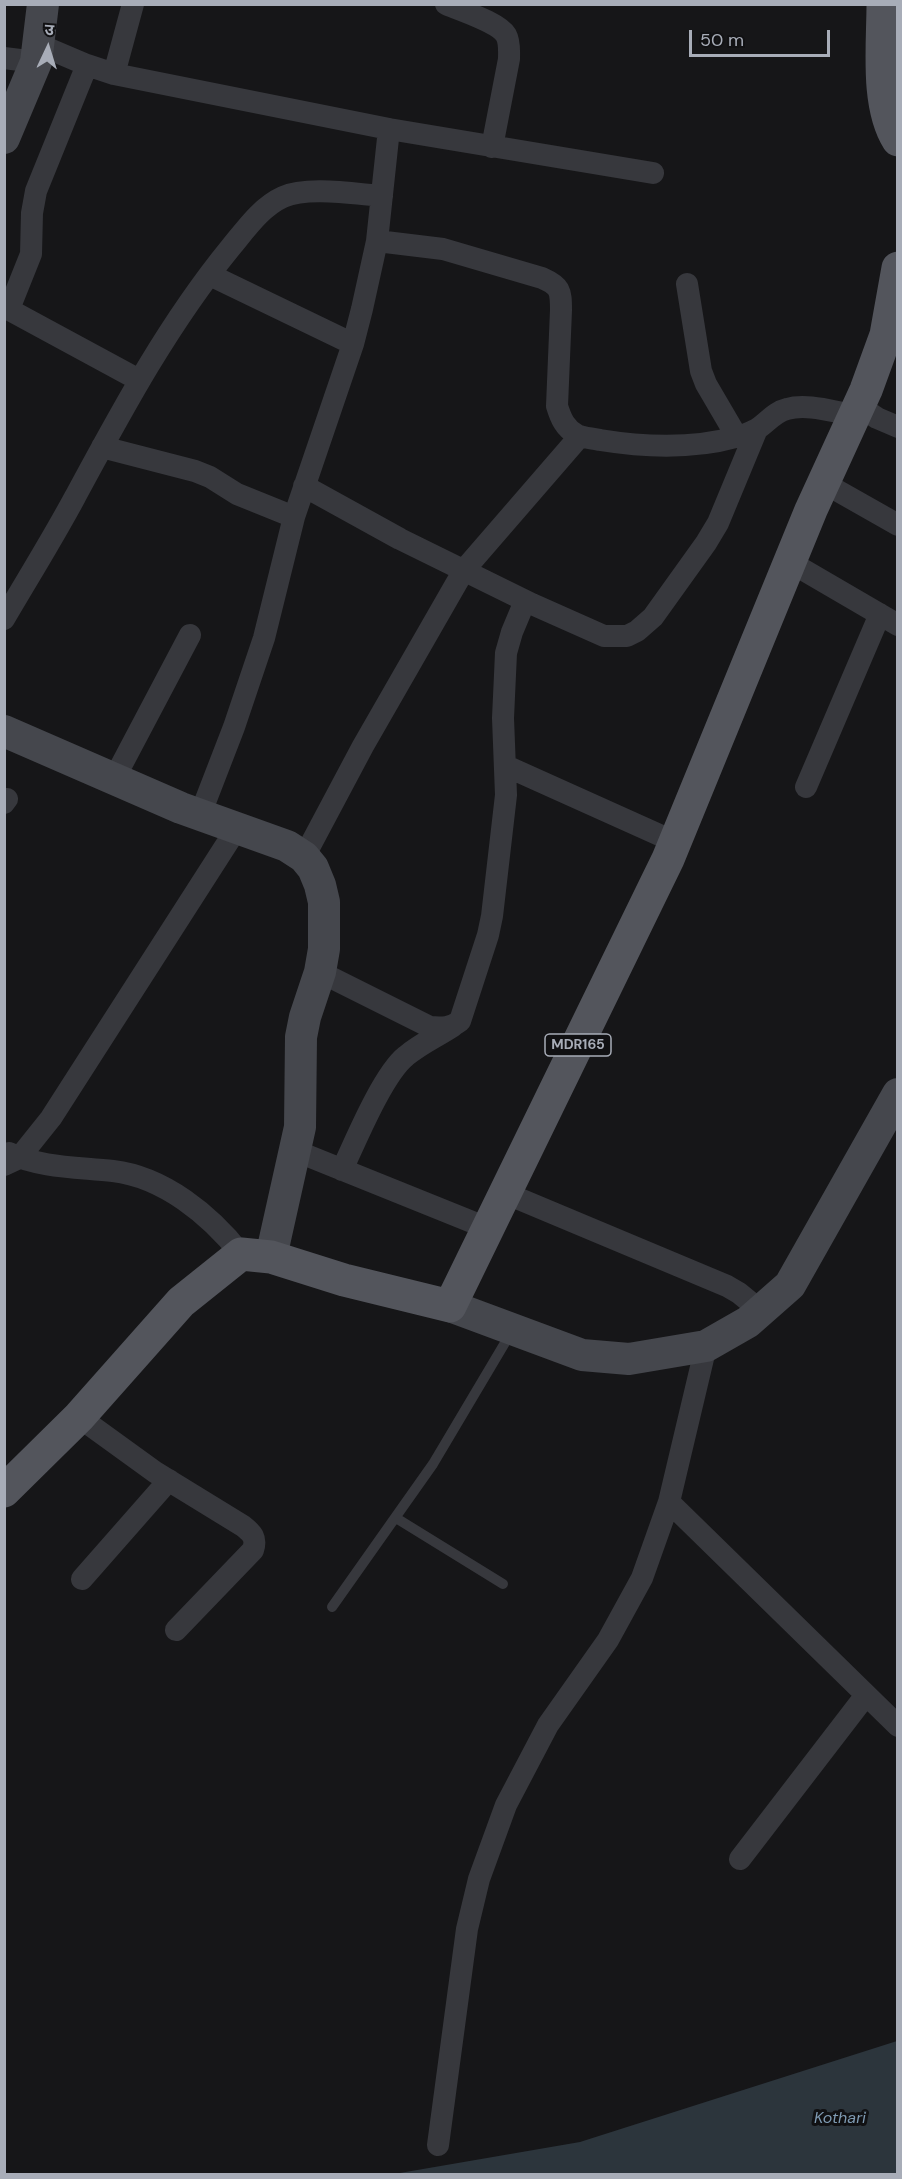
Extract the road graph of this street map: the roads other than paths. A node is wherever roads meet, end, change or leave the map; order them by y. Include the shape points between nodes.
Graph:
1 (43, 4) edge
2 (133, 4) edge
3 (446, 4) edge
4 (884, 4) edge
5 (38, 53) junction
6 (4, 58) edge
7 (87, 65) junction
8 (114, 74) junction
9 (389, 129) junction
10 (895, 132) edge
11 (4, 138) edge
12 (492, 147) junction
13 (652, 173) dead end
14 (382, 196) junction
15 (377, 241) junction
16 (897, 268) edge
17 (210, 275) junction
18 (687, 284) dead end
19 (7, 308) edge
20 (894, 312) edge
21 (352, 344) junction
22 (139, 380) junction
23 (857, 410) junction
24 (897, 427) edge
25 (747, 433) junction
26 (580, 436) junction
27 (102, 447) junction
28 (824, 483) junction
29 (304, 486) junction
30 (294, 518) junction
31 (897, 525) edge
32 (790, 562) junction
33 (464, 570) junction
34 (525, 601) junction
35 (4, 619) edge
36 (889, 620) edge
37 (190, 635) dead end
38 (4, 731) edge
39 (506, 766) junction
40 (114, 779) junction
41 (806, 787) dead end
42 (200, 815) junction
43 (237, 828) junction
44 (675, 842) junction
45 (304, 857) junction
46 (320, 972) junction
47 (454, 1025) junction
48 (897, 1094) edge
49 (296, 1151) junction
50 (9, 1158) edge
51 (342, 1170) junction
52 (505, 1193) junction
53 (487, 1228) junction
54 (256, 1255) junction
55 (450, 1306) junction
56 (761, 1311) junction
57 (513, 1329) junction
58 (706, 1346) junction
59 (80, 1417) junction
60 (169, 1480) junction
61 (4, 1491) edge
62 (669, 1502) junction
63 (396, 1518) junction
64 (82, 1579) dead end
65 (503, 1584) dead end
66 (332, 1607) dead end
67 (176, 1630) dead end
68 (866, 1695) junction
69 (897, 1726) edge
70 (740, 1859) dead end
71 (438, 2145) dead end

1 - 5 street
2 - 8 street
3 - 12 street via 496,26 506,35 509,59
4 - 10 main road via 885,98
5 - 6 street
5 - 7 street
5 - 11 street
7 - 8 street
7 - 19 street via 36,190 31,254
8 - 9 street
9 - 12 street
9 - 14 street
12 - 13 street
14 - 15 street
14 - 17 street via 306,192 285,196 267,207
15 - 21 street
15 - 26 street via 443,249 556,284 561,295 557,406 567,428
16 - 20 main road, MDR165
17 - 21 street
17 - 22 street
18 - 25 street via 700,371 710,391
19 - 22 street
20 - 23 main road, MDR165
21 - 29 street
22 - 27 street
23 - 24 street
23 - 25 street via 786,409
23 - 28 main road, MDR165
25 - 26 street via 707,443 671,445
25 - 34 street via 718,523 669,596 637,632 604,636
26 - 33 street
27 - 30 street via 195,471
27 - 35 street
28 - 31 street
28 - 32 main road, MDR165
29 - 30 street
29 - 33 street
30 - 42 street via 264,638
32 - 36 street
32 - 44 main road, MDR165
33 - 34 street
33 - 45 street
34 - 39 street via 506,653
36 - 41 street
37 - 40 street
38 - 40 street
39 - 44 street
39 - 47 street via 506,795 488,935 464,1011
40 - 42 street
42 - 43 street
43 - 45 street via 287,846
43 - 50 street via 51,1118
44 - 52 main road, MDR165
45 - 46 street via 313,868 324,903
46 - 47 street via 430,1027
46 - 49 street via 301,1037
47 - 51 street via 397,1065
48 - 56 street via 790,1285
49 - 51 street
49 - 54 street
50 - 54 street via 135,1175 208,1217
51 - 53 street
52 - 53 main road, MDR165
52 - 56 street via 727,1286
53 - 55 main road, MDR165
54 - 55 main road
54 - 59 main road via 181,1302
55 - 57 street
56 - 58 street
57 - 58 street via 582,1354 628,1359
57 - 63 lane
58 - 62 street
59 - 60 street
59 - 61 main road
60 - 64 street
60 - 67 street via 243,1526 255,1540 253,1550
62 - 68 street
62 - 71 street via 642,1578 608,1640 548,1725 507,1805 479,1879 466,1929
63 - 65 lane
63 - 66 lane
68 - 69 street
68 - 70 street

